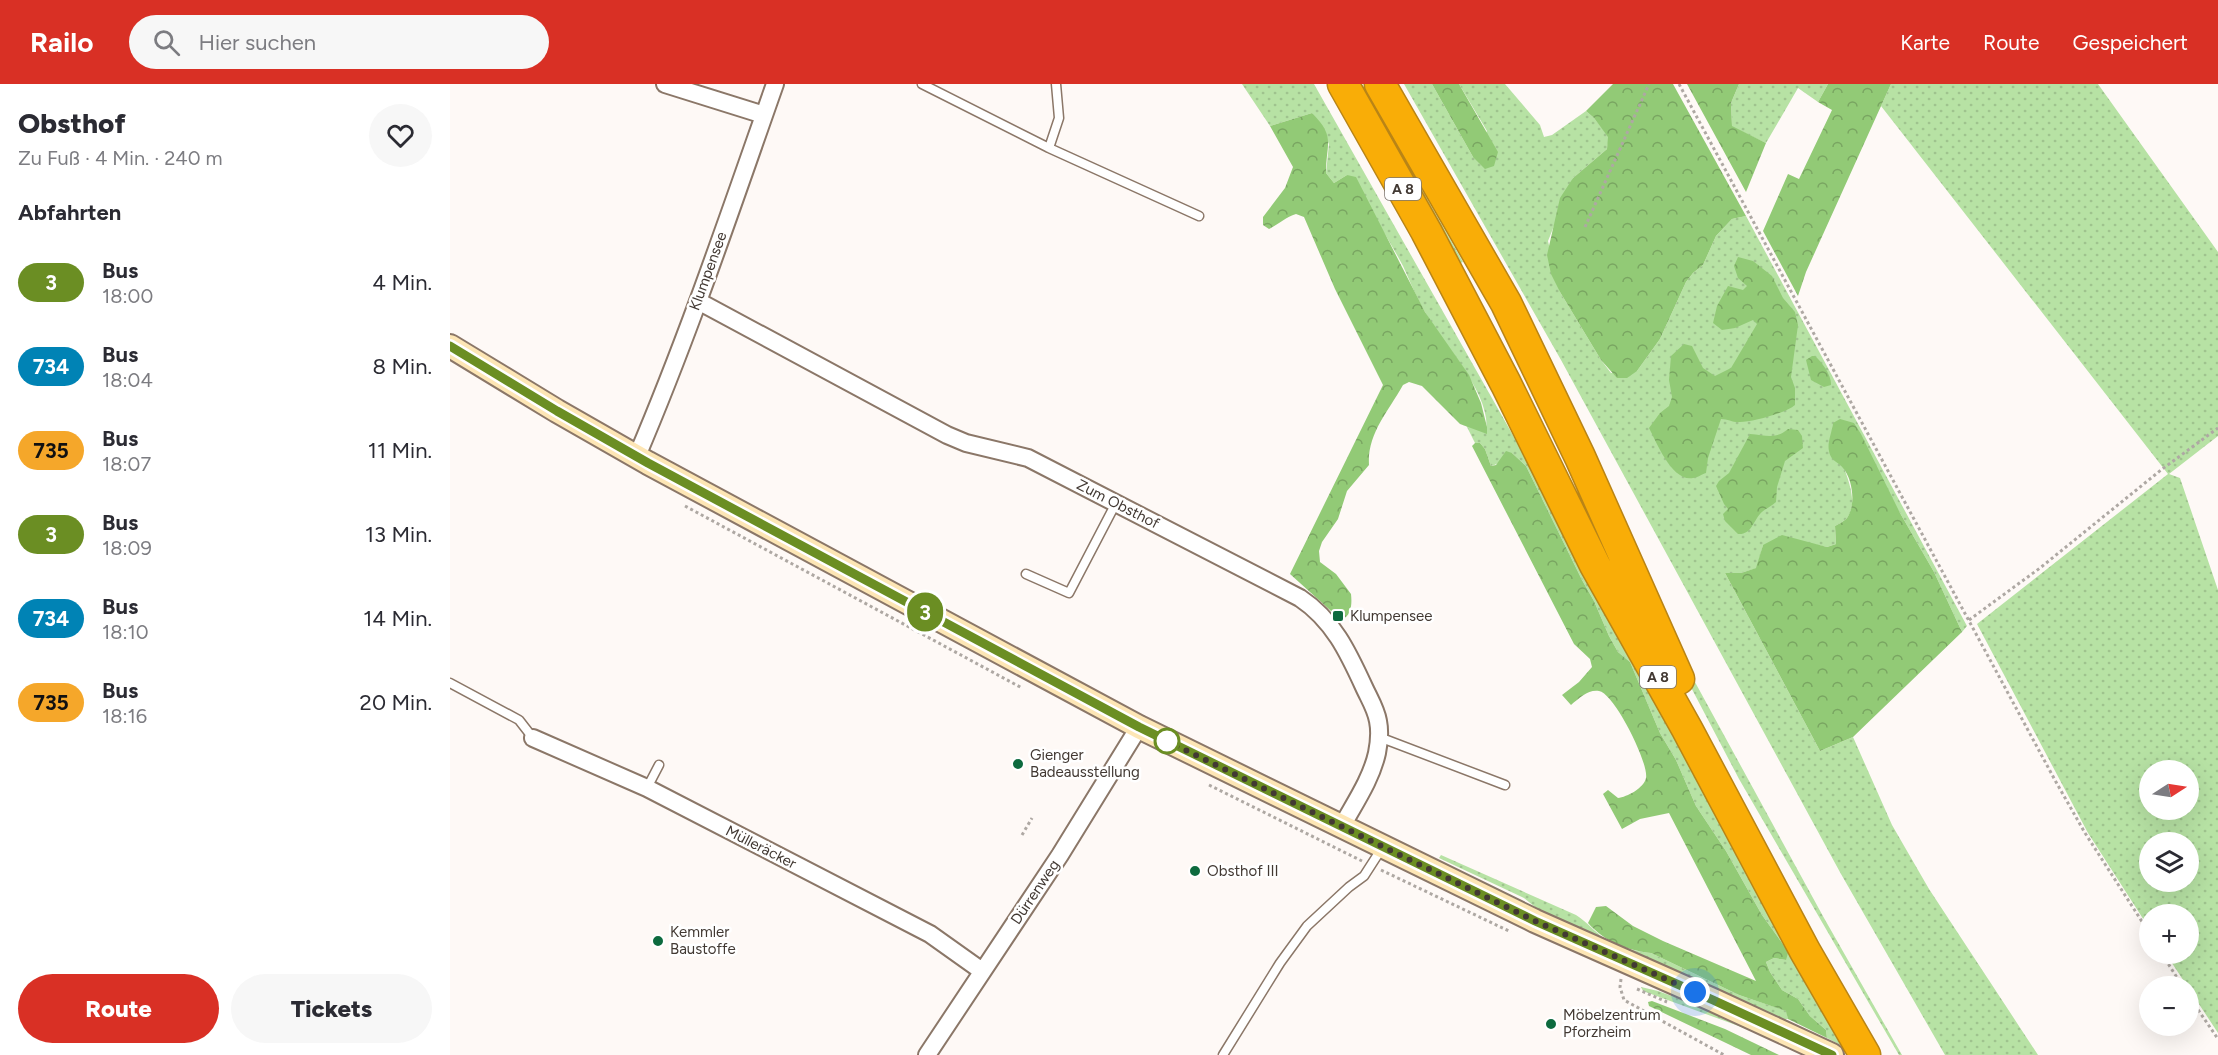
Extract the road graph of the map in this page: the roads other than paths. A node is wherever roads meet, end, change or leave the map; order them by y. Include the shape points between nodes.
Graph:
1 (665, 84) edge
2 (775, 84) edge
3 (1056, 84) edge
4 (1343, 84) edge
5 (1380, 84) edge
6 (926, 85) edge
7 (764, 115) junction
8 (1049, 148) junction
9 (1199, 216) dead end
10 (698, 301) junction
11 (450, 346) edge
12 (637, 456) junction
13 (1116, 503) junction
14 (1026, 574) dead end
15 (450, 683) edge
16 (1139, 727) junction
17 (1379, 737) junction
18 (533, 738) joint
19 (659, 765) dead end
20 (1505, 785) dead end
21 (646, 788) junction
22 (1341, 828) junction
23 (1383, 848) junction
24 (982, 971) junction
25 (927, 1055) edge
26 (1223, 1055) edge
27 (1832, 1055) edge
28 (1865, 1055) edge
29 (1886, 1055) edge

1 - 7 street
2 - 7 street, Klumpensee
3 - 8 lane via 1059,118
4 - 28 highway, A 8 via 1426,231 1595,565 1804,951
5 - 29 highway, A 8 via 1506,303 1679,678
6 - 8 lane
7 - 10 street, Klumpensee
8 - 9 lane
10 - 12 street, Klumpensee
10 - 13 street, Zum Obsthof via 947,435 1028,458
11 - 12 street
12 - 16 street
13 - 14 lane via 1069,593
13 - 17 street, Zum Obsthof via 1315,608 1347,651 1374,709
15 - 18 lane via 519,720
16 - 22 street
16 - 24 street, Dürrenweg
17 - 20 lane
17 - 22 street, Zum Obsthof via 1369,778
18 - 21 street, Mülleräcker
19 - 21 lane
21 - 24 street, Mülleräcker via 930,934
22 - 23 street
23 - 26 lane via 1364,876 1307,926
23 - 27 street
24 - 25 street, Dürrenweg

